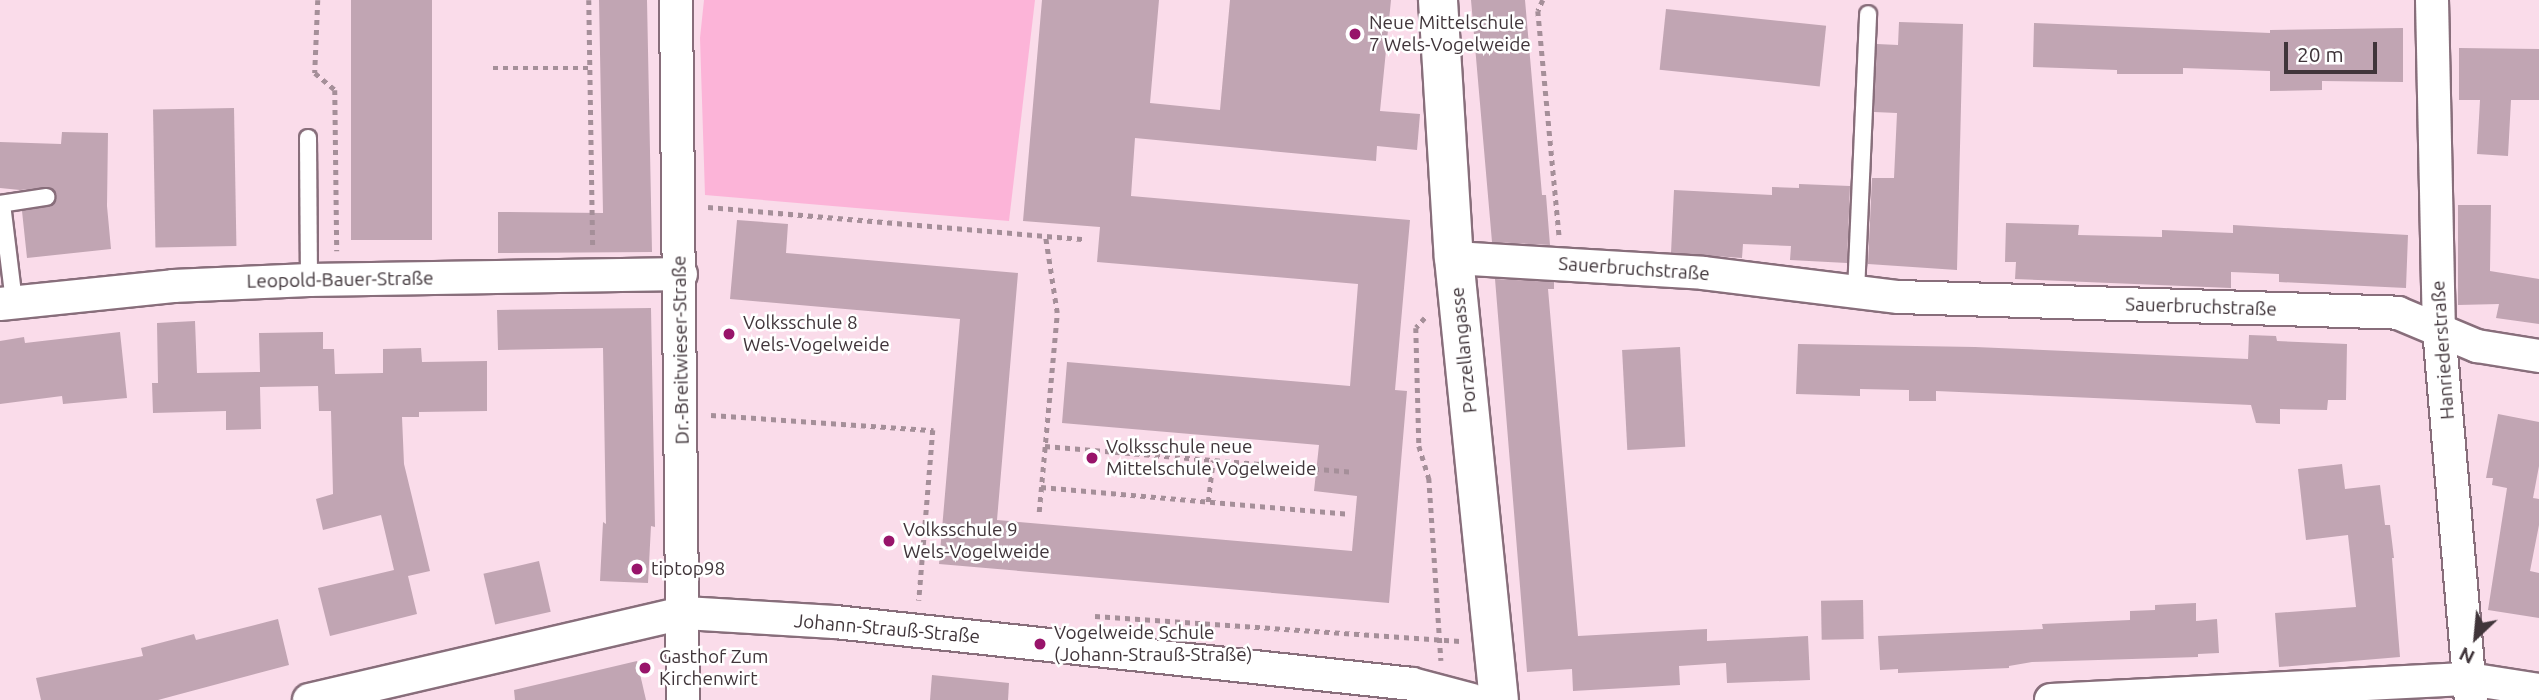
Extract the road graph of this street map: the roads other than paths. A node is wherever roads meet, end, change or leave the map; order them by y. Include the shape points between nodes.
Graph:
1 (676, 0) edge
2 (1438, 0) edge
3 (2432, 0) edge
4 (1868, 14) dead end
5 (308, 138) dead end
6 (47, 197) dead end
7 (1, 204) edge
8 (1454, 258) junction
9 (681, 274) junction
10 (309, 280) junction
11 (1856, 292) junction
12 (7, 303) edge
13 (2439, 329) junction
14 (2539, 356) edge
15 (684, 613) junction
16 (2470, 690) edge
17 (2539, 690) edge
18 (309, 700) edge
19 (683, 700) edge
20 (1472, 700) edge
21 (1499, 700) edge
22 (2051, 700) edge

1 - 9 street, Dr.-Breitwieser-Straße
2 - 8 street, Porzellangasse
3 - 13 street, Hanriederstraße
4 - 11 lane
5 - 10 lane
6 - 7 lane
7 - 12 lane
8 - 11 street, Sauerbruchstraße via 1703,273
8 - 21 street, Porzellangasse
9 - 10 street, Leopold-Bauer-Straße
9 - 15 street, Dr.-Breitwieser-Straße
10 - 12 street, Leopold-Bauer-Straße via 173,286
11 - 13 street, Sauerbruchstraße via 2398,313
13 - 14 street, Sauerbruchstraße via 2477,346
13 - 16 street, Hanriederstraße
15 - 18 street, Johann-Strauß-Straße
15 - 19 street, Dr.-Breitwieser-Straße
15 - 20 street, Johann-Strauß-Straße via 835,622 1412,684
16 - 17 street
16 - 22 street

